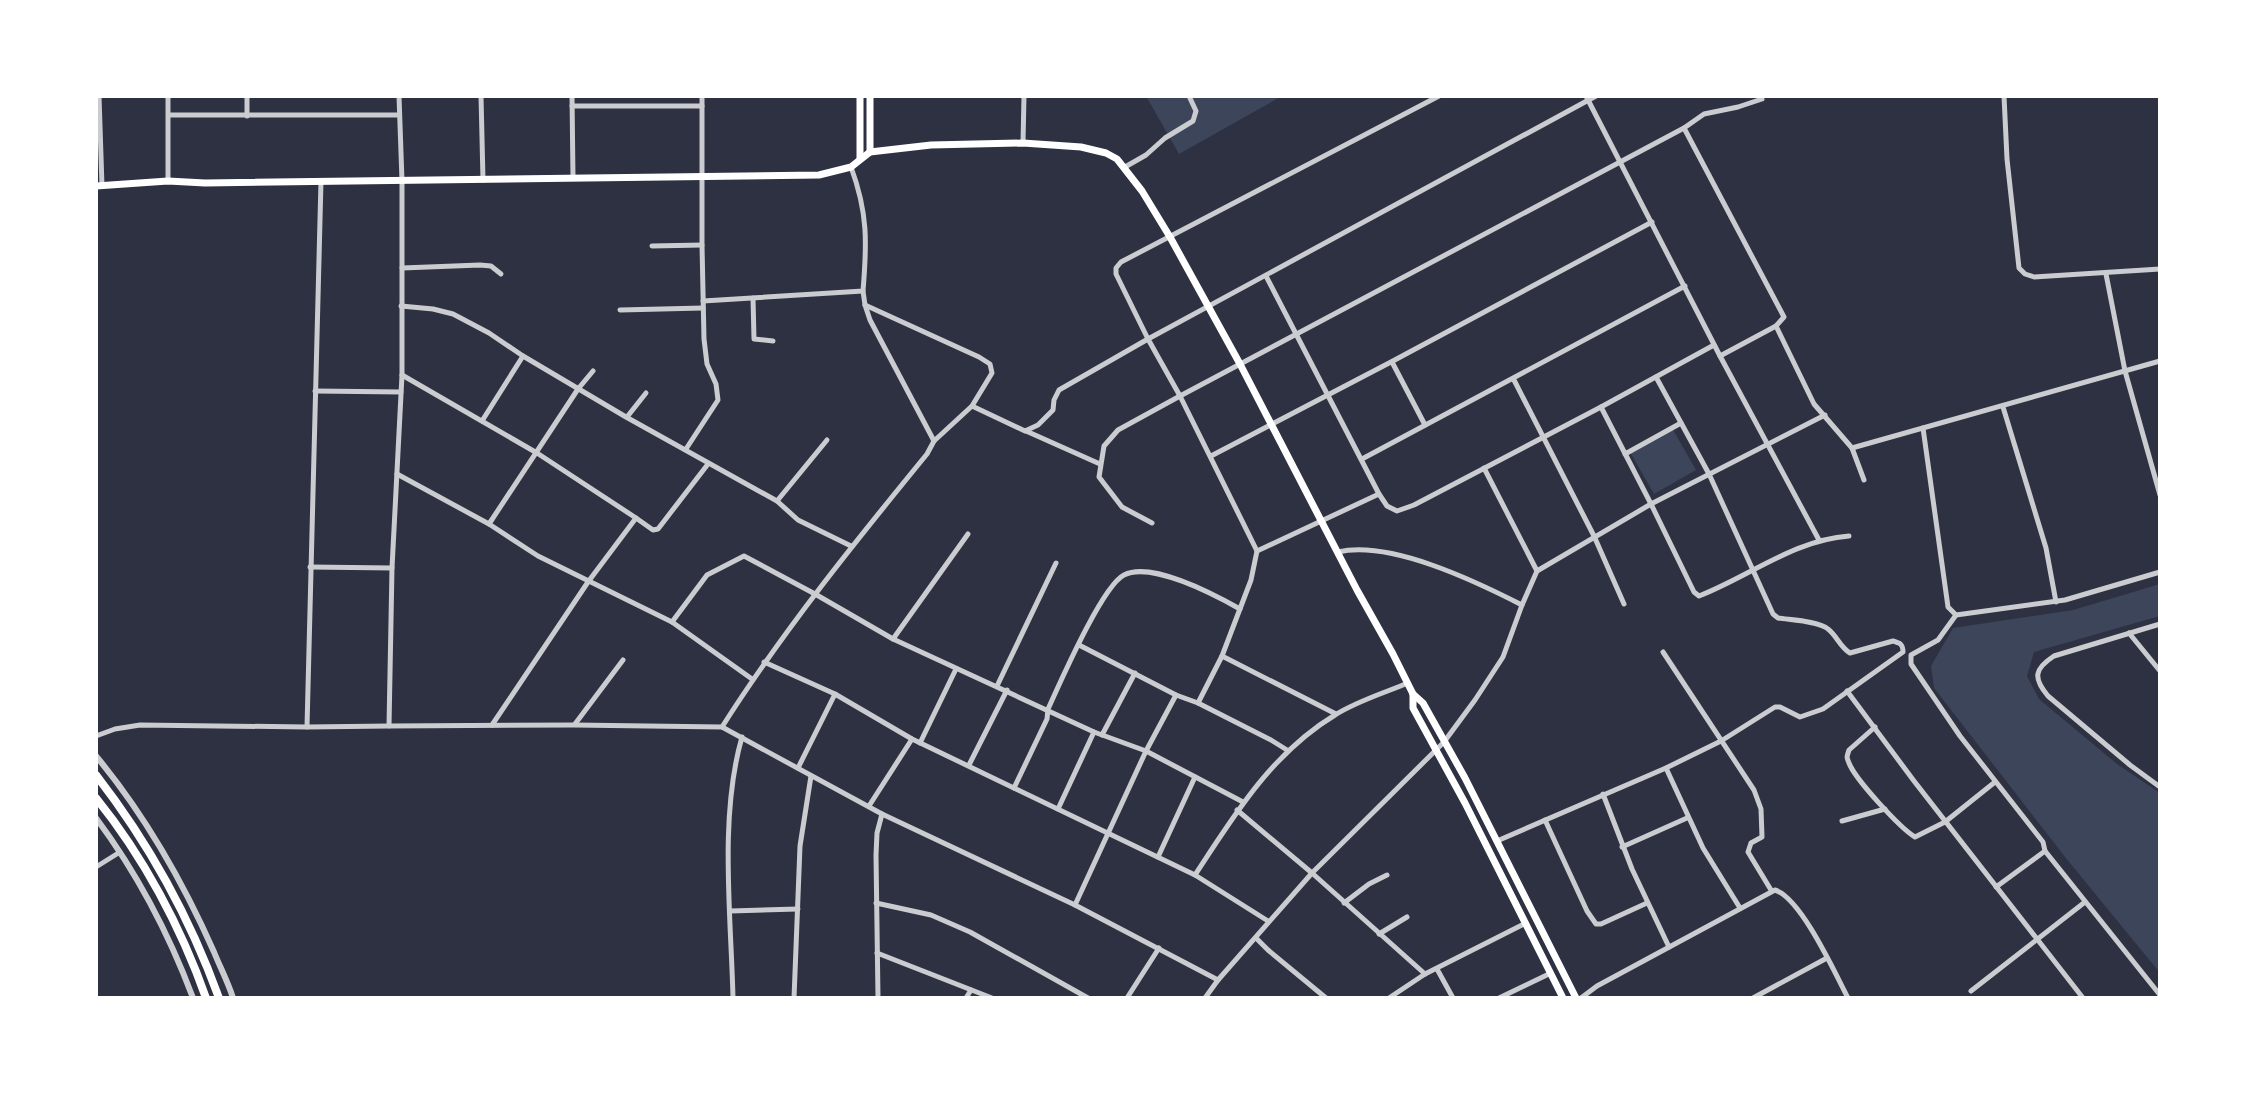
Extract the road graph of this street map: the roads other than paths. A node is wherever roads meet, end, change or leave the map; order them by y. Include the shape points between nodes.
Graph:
1 (99, 96) edge
2 (168, 96) edge
3 (247, 96) edge
4 (399, 96) edge
5 (481, 96) edge
6 (572, 96) edge
7 (702, 96) edge
8 (860, 96) edge
9 (870, 96) edge
10 (1024, 96) edge
11 (1189, 96) edge
12 (1439, 96) edge
13 (1596, 96) edge
14 (2004, 96) edge
15 (1587, 98) edge
16 (1762, 99) dead end
17 (572, 106) junction
18 (702, 106) junction
19 (169, 115) junction
20 (399, 115) junction
21 (247, 116) junction
22 (1684, 128) junction
23 (1023, 143) junction
24 (870, 152) junction
25 (860, 158) junction
26 (1619, 163) junction
27 (851, 167) junction
28 (1125, 167) junction
29 (702, 177) junction
30 (573, 178) junction
31 (168, 181) junction
32 (321, 181) junction
33 (402, 181) junction
34 (483, 181) junction
35 (99, 186) edge
36 (1652, 222) junction
37 (1170, 237) junction
38 (702, 245) junction
39 (652, 246) dead end
40 (402, 268) junction
41 (2160, 269) edge
42 (501, 274) dead end
43 (2106, 274) junction
44 (1266, 276) junction
45 (1685, 286) junction
46 (863, 291) junction
47 (753, 298) junction
48 (703, 304) junction
49 (865, 305) junction
50 (401, 306) junction
51 (1208, 306) junction
52 (620, 310) dead end
53 (1776, 326) junction
54 (1297, 335) junction
55 (1148, 339) junction
56 (773, 341) dead end
57 (1714, 345) junction
58 (523, 356) junction
59 (1720, 356) junction
60 (2160, 361) edge
61 (1391, 362) junction
62 (1240, 364) junction
63 (593, 371) dead end
64 (2125, 371) junction
65 (402, 375) junction
66 (1656, 377) junction
67 (1514, 380) junction
68 (578, 389) junction
69 (315, 391) junction
70 (401, 392) junction
71 (646, 393) dead end
72 (1328, 395) junction
73 (1180, 396) junction
74 (972, 406) junction
75 (1601, 407) junction
76 (2003, 407) junction
77 (1825, 415) junction
78 (626, 417) junction
79 (482, 421) junction
80 (1681, 423) junction
81 (1272, 424) junction
82 (1425, 425) junction
83 (1923, 428) junction
84 (1025, 431) junction
85 (1543, 437) junction
86 (827, 440) dead end
87 (934, 441) junction
88 (1768, 443) junction
89 (1852, 448) junction
90 (686, 449) junction
91 (537, 453) junction
92 (1625, 454) junction
93 (1211, 456) junction
94 (1362, 459) junction
95 (708, 464) junction
96 (1100, 464) junction
97 (1484, 468) junction
98 (397, 474) junction
99 (1709, 474) junction
100 (1864, 480) dead end
101 (1379, 494) junction
102 (2160, 495) edge
103 (777, 501) junction
104 (1651, 504) junction
105 (636, 518) junction
106 (1321, 521) junction
107 (1152, 523) dead end
108 (489, 524) junction
109 (968, 534) dead end
110 (1594, 536) junction
111 (1849, 536) dead end
112 (1819, 540) junction
113 (851, 546) junction
114 (1257, 551) junction
115 (1338, 552) junction
116 (1056, 563) dead end
117 (310, 567) junction
118 (392, 568) junction
119 (1754, 568) junction
120 (1537, 571) junction
121 (2160, 572) edge
122 (588, 582) junction
123 (815, 594) junction
124 (1524, 601) junction
125 (2056, 602) junction
126 (1624, 604) dead end
127 (1240, 609) junction
128 (1956, 615) junction
129 (672, 622) junction
130 (2160, 624) edge
131 (2129, 633) junction
132 (893, 639) junction
133 (1079, 645) junction
134 (1663, 652) dead end
135 (1903, 652) junction
136 (1911, 655) junction
137 (1222, 656) junction
138 (623, 660) dead end
139 (764, 662) junction
140 (956, 669) junction
141 (2160, 671) edge
142 (1135, 673) junction
143 (752, 679) junction
144 (1408, 683) junction
145 (997, 686) junction
146 (1007, 690) junction
147 (1847, 691) junction
148 (835, 694) junction
149 (1413, 694) junction
150 (1176, 695) junction
151 (1198, 703) junction
152 (1048, 709) junction
153 (1336, 714) junction
154 (574, 725) junction
155 (389, 726) junction
156 (492, 726) junction
157 (307, 727) junction
158 (722, 727) junction
159 (1875, 727) junction
160 (1094, 732) junction
161 (1102, 735) junction
162 (96, 736) edge
163 (742, 737) junction
164 (912, 739) junction
165 (1721, 741) junction
166 (1444, 742) junction
167 (920, 743) junction
168 (1287, 750) junction
169 (1146, 751) junction
170 (1437, 751) junction
171 (96, 756) edge
172 (969, 765) junction
173 (798, 768) junction
174 (1666, 768) junction
175 (96, 775) edge
176 (811, 776) junction
177 (1195, 777) junction
178 (1995, 782) junction
179 (2160, 787) edge
180 (1014, 788) junction
181 (1603, 794) junction
182 (96, 798) edge
183 (1243, 802) junction
184 (869, 806) junction
185 (1058, 809) junction
186 (1885, 809) junction
187 (1237, 810) junction
188 (882, 814) junction
189 (96, 818) edge
190 (1687, 818) junction
191 (1545, 820) junction
192 (1842, 821) dead end
193 (1945, 822) junction
194 (1110, 833) junction
195 (1497, 841) junction
196 (1622, 847) junction
197 (2045, 851) junction
198 (120, 852) junction
199 (1158, 857) junction
200 (96, 867) edge
201 (1312, 873) junction
202 (1195, 875) junction
203 (1387, 875) dead end
204 (1996, 887) junction
205 (1771, 890) junction
206 (2085, 902) junction
207 (876, 903) junction
208 (1344, 903) junction
209 (1647, 903) junction
210 (1075, 905) junction
211 (1740, 908) junction
212 (798, 909) junction
213 (730, 911) junction
214 (1407, 917) dead end
215 (1268, 921) junction
216 (1526, 923) junction
217 (1379, 934) junction
218 (1256, 938) junction
219 (2037, 940) junction
220 (1669, 947) junction
221 (1159, 948) junction
222 (877, 953) junction
223 (1827, 958) junction
224 (1437, 969) junction
225 (1551, 973) junction
226 (1425, 974) junction
227 (1218, 980) junction
228 (971, 990) junction
229 (1971, 991) dead end
230 (2160, 995) edge
231 (193, 998) edge
232 (206, 998) edge
233 (219, 998) edge
234 (233, 998) edge
235 (733, 998) edge
236 (794, 998) edge
237 (878, 998) edge
238 (966, 998) edge
239 (992, 998) edge
240 (1088, 998) edge
241 (1127, 998) edge
242 (1205, 998) edge
243 (1325, 998) edge
244 (1389, 998) edge
245 (1453, 998) edge
246 (1499, 998) edge
247 (1563, 998) edge
248 (1579, 998) edge
249 (1753, 998) edge
250 (1848, 998) edge
251 (2083, 998) edge

1 - 35 street
2 - 19 street
3 - 21 street
4 - 20 street
5 - 34 street
6 - 17 street
7 - 18 street
8 - 25 main road
9 - 24 main road
10 - 23 street
11 - 28 street via 1196,111 1193,121
12 - 37 street
13 - 15 street
14 - 43 street via 2019,268 2034,277
15 - 26 street
15 - 44 street
16 - 22 street via 1704,114
17 - 18 street
17 - 30 street
18 - 29 street
19 - 21 street
19 - 31 street
20 - 21 street
20 - 33 street
22 - 26 street
22 - 53 street via 1784,317
23 - 24 main road
23 - 28 main road via 1096,150
24 - 25 main road
25 - 27 main road
26 - 36 street
26 - 54 street
27 - 29 main road via 819,175
27 - 46 street via 866,228
28 - 37 main road
29 - 30 main road
29 - 38 street
30 - 34 main road
31 - 32 main road
31 - 35 main road
32 - 33 main road
32 - 69 street
33 - 34 main road
33 - 40 street
36 - 45 street
36 - 61 street
37 - 51 main road
37 - 55 street via 1116,268
38 - 39 street
38 - 48 street
40 - 42 street via 480,265
40 - 50 street
41 - 43 street
43 - 64 street
44 - 51 street
44 - 54 street
45 - 57 street
45 - 67 street
46 - 47 street
46 - 49 street
47 - 48 street
47 - 56 street via 754,339
48 - 52 street
48 - 90 street via 707,364 718,400
49 - 74 street via 990,364 992,373
49 - 87 street
50 - 58 street via 453,314
50 - 65 street
51 - 55 street
51 - 62 main road
53 - 59 street
53 - 77 street via 1814,404
54 - 62 street
54 - 72 street
55 - 73 street
55 - 84 street via 1059,390 1053,410
57 - 59 street
57 - 66 street
58 - 68 street
58 - 79 street
59 - 88 street
60 - 64 street
61 - 72 street
61 - 82 street
62 - 73 street
62 - 81 main road
63 - 68 street
64 - 76 street
64 - 102 street
65 - 70 street
65 - 79 street
66 - 75 street
66 - 80 street
67 - 82 street
67 - 85 street
68 - 78 street
68 - 91 street
69 - 70 street
69 - 117 street
70 - 98 street
71 - 78 street
72 - 81 street
72 - 94 street
73 - 93 street
73 - 96 street via 1118,430 1104,446
74 - 84 street
74 - 87 street
75 - 85 street
75 - 92 street
76 - 83 street
76 - 125 street via 2046,548
77 - 88 street
77 - 89 street
78 - 90 street
79 - 91 street
80 - 92 street
80 - 99 street
81 - 93 street
81 - 106 main road
82 - 94 street
83 - 89 street
83 - 128 street via 1948,607
84 - 96 street
85 - 97 street
85 - 110 street
86 - 103 street
87 - 113 street
88 - 99 street
88 - 112 street
89 - 100 street
90 - 95 street
91 - 105 street
91 - 108 street
92 - 104 street
93 - 114 street
94 - 101 street
95 - 103 street
95 - 105 street via 658,529
96 - 107 street via 1099,477 1122,507
97 - 101 street via 1405,509 1392,510
97 - 120 street
98 - 108 street
98 - 118 street
99 - 104 street
99 - 119 street
101 - 106 street
103 - 113 street via 798,520
104 - 110 street
104 - 119 street via 1699,596
105 - 122 street
106 - 114 street
106 - 115 main road
108 - 122 street
109 - 132 street
110 - 120 street
110 - 126 street
111 - 112 street
112 - 119 street
113 - 123 street
114 - 127 street
115 - 124 street via 1366,550 1441,568
115 - 144 main road
116 - 145 street
117 - 118 street
117 - 157 street
118 - 155 street
119 - 135 street via 1778,618 1821,625 1850,653 1893,641
120 - 124 street
121 - 125 street
122 - 129 street
122 - 156 street
123 - 129 street via 744,556 707,575
123 - 132 street
123 - 139 street
124 - 166 street via 1503,657
125 - 128 street
127 - 133 street via 1187,583 1137,571 1114,582
127 - 137 street
128 - 136 street via 1938,640
129 - 143 street
130 - 131 street
131 - 141 street
131 - 179 street via 2054,656 2042,664 2038,679 2048,696
132 - 140 street
133 - 142 street
133 - 152 street
134 - 165 street
135 - 136 street
135 - 147 street
136 - 178 street via 1931,696
137 - 151 street
137 - 153 street
138 - 154 street
139 - 143 street
139 - 148 street
140 - 145 street
140 - 167 street
142 - 150 street
142 - 161 street
143 - 158 street
144 - 149 main road
144 - 153 street
145 - 146 street
146 - 152 street
146 - 172 street
147 - 159 street
147 - 165 street via 1810,715 1800,717 1775,707
148 - 164 street
148 - 173 street
149 - 166 main road
149 - 170 main road via 1413,708
150 - 151 street
150 - 169 street
151 - 168 street
152 - 160 street
152 - 180 street
153 - 168 street
154 - 156 street
154 - 158 street
155 - 156 street
155 - 157 street
157 - 162 street via 140,725
158 - 163 street
159 - 186 street via 1847,755
159 - 193 street
160 - 161 street
160 - 185 street
161 - 169 street
163 - 173 street
163 - 213 street via 731,789
164 - 167 street
164 - 184 street
165 - 174 street
165 - 205 street via 1758,800 1762,837 1748,852
166 - 170 street
166 - 195 main road
167 - 172 street
168 - 183 street
169 - 177 street
169 - 194 street
170 - 201 street
170 - 216 main road
171 - 234 street via 176,873
172 - 180 street
173 - 176 street
174 - 181 street
174 - 190 street
175 - 233 highway via 147,848 198,945
176 - 184 street
176 - 212 street via 800,846
177 - 183 street
177 - 199 street
178 - 193 street
178 - 197 street
180 - 185 street
181 - 191 street
181 - 196 street
182 - 232 highway via 153,884
183 - 187 street
184 - 188 street
185 - 194 street
186 - 192 street
186 - 193 street via 1915,837
187 - 201 street
187 - 202 street
188 - 207 street
188 - 210 street
189 - 198 street
190 - 196 street
190 - 211 street
191 - 195 street
191 - 209 street via 1596,924
193 - 204 street
194 - 199 street
194 - 210 street
195 - 248 main road
196 - 209 street
197 - 204 street
197 - 206 street
198 - 200 street
198 - 231 street via 151,904
199 - 202 street
201 - 208 street
201 - 215 street
202 - 215 street
203 - 208 street
204 - 219 street
205 - 211 street
205 - 223 street via 1780,891 1800,912
206 - 219 street
206 - 230 street
207 - 222 street
207 - 240 street via 931,915 970,932
208 - 217 street
209 - 220 street
210 - 221 street
211 - 220 street
212 - 213 street
212 - 236 street
213 - 235 street
214 - 217 street
215 - 218 street
216 - 224 street
216 - 225 main road
217 - 226 street
218 - 227 street
218 - 243 street
219 - 229 street
219 - 251 street
220 - 248 street
221 - 227 street
221 - 241 street
222 - 228 street
222 - 237 street
223 - 249 street
223 - 250 street
224 - 226 street
224 - 245 street
225 - 246 street
225 - 247 main road
226 - 244 street
227 - 242 street
228 - 238 street
228 - 239 street

